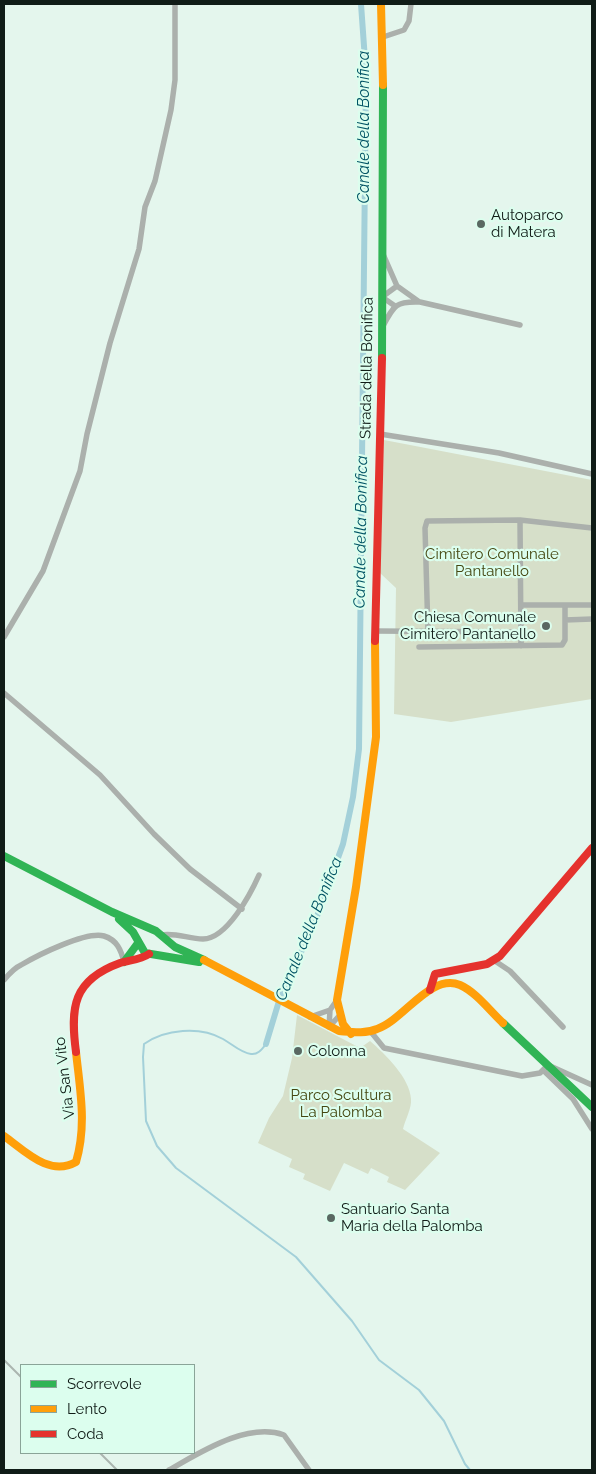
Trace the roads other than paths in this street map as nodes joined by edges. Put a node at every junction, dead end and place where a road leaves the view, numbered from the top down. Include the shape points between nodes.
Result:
1 (175, 4) edge
2 (381, 4) edge
3 (411, 4) edge
4 (383, 37) junction
5 (382, 252) junction
6 (397, 286) junction
7 (382, 297) junction
8 (420, 302) junction
9 (395, 306) junction
10 (520, 325) dead end
11 (382, 328) junction
12 (380, 434) junction
13 (592, 474) edge
14 (520, 520) junction
15 (592, 528) edge
16 (565, 605) junction
17 (592, 605) edge
18 (522, 606) junction
19 (565, 620) junction
20 (592, 620) edge
21 (376, 632) junction
22 (521, 632) junction
23 (428, 633) junction
24 (4, 637) edge
25 (521, 646) junction
26 (419, 647) dead end
27 (4, 693) edge
28 (592, 848) edge
29 (4, 856) edge
30 (259, 874) dead end
31 (242, 909) junction
32 (112, 912) junction
33 (149, 930) junction
34 (161, 936) junction
35 (138, 942) junction
36 (152, 954) junction
37 (494, 961) junction
38 (124, 962) junction
39 (209, 963) junction
40 (4, 980) edge
41 (430, 990) junction
42 (337, 1000) junction
43 (330, 1010) junction
44 (339, 1016) junction
45 (310, 1017) junction
46 (329, 1027) junction
47 (563, 1027) dead end
48 (371, 1032) junction
49 (351, 1034) junction
50 (546, 1068) junction
51 (592, 1086) edge
52 (592, 1107) edge
53 (592, 1129) edge
54 (4, 1136) edge
55 (170, 1470) edge
56 (309, 1470) edge

1 - 24 street via 172,110 146,207 139,249 110,343 80,471 43,571
2 - 4 street, Strada della Bonifica
3 - 4 street via 404,30
4 - 5 street, Strada della Bonifica
5 - 6 street
5 - 7 street, Strada della Bonifica
6 - 7 street
6 - 8 street
7 - 9 street
7 - 11 street, Strada della Bonifica
8 - 9 street via 404,302
8 - 10 street
9 - 11 street
11 - 12 street, Strada della Bonifica
12 - 13 street via 500,453
12 - 21 street, Strada della Bonifica
14 - 15 street
14 - 18 street
14 - 23 street via 427,521
16 - 17 street
16 - 18 street
16 - 19 street
18 - 22 street
19 - 20 street
19 - 25 street via 562,645
21 - 23 street
21 - 42 street, Strada della Bonifica via 376,737
22 - 23 street
22 - 25 street
25 - 26 street
27 - 31 street via 100,775 190,869
28 - 37 street
29 - 32 street
30 - 31 street
31 - 34 street via 205,939
32 - 33 street
32 - 35 street via 124,922
33 - 34 street
33 - 35 street via 141,934
34 - 36 street via 162,947
34 - 39 street via 175,947
35 - 36 street via 140,949
35 - 38 street, Via San Vito
36 - 38 street, Via San Vito
36 - 39 street
37 - 41 street via 436,974
37 - 47 street via 510,971
38 - 40 street via 116,943 94,935 20,965
38 - 54 street, Via San Vito via 86,982 78,992 72,1038 81,1081 84,1118 83,1141 76,1162 64,1169 47,1166
39 - 45 street
41 - 48 street via 392,1022
41 - 50 street via 449,982 466,989
42 - 43 street
42 - 44 street, Strada della Bonifica
43 - 45 street
43 - 46 street
44 - 46 street
44 - 49 street
45 - 46 street
46 - 49 street
48 - 49 street
48 - 50 street via 384,1048 522,1076
50 - 51 street
50 - 52 street
50 - 53 street via 573,1099
55 - 56 street via 230,1438 264,1432 284,1435

